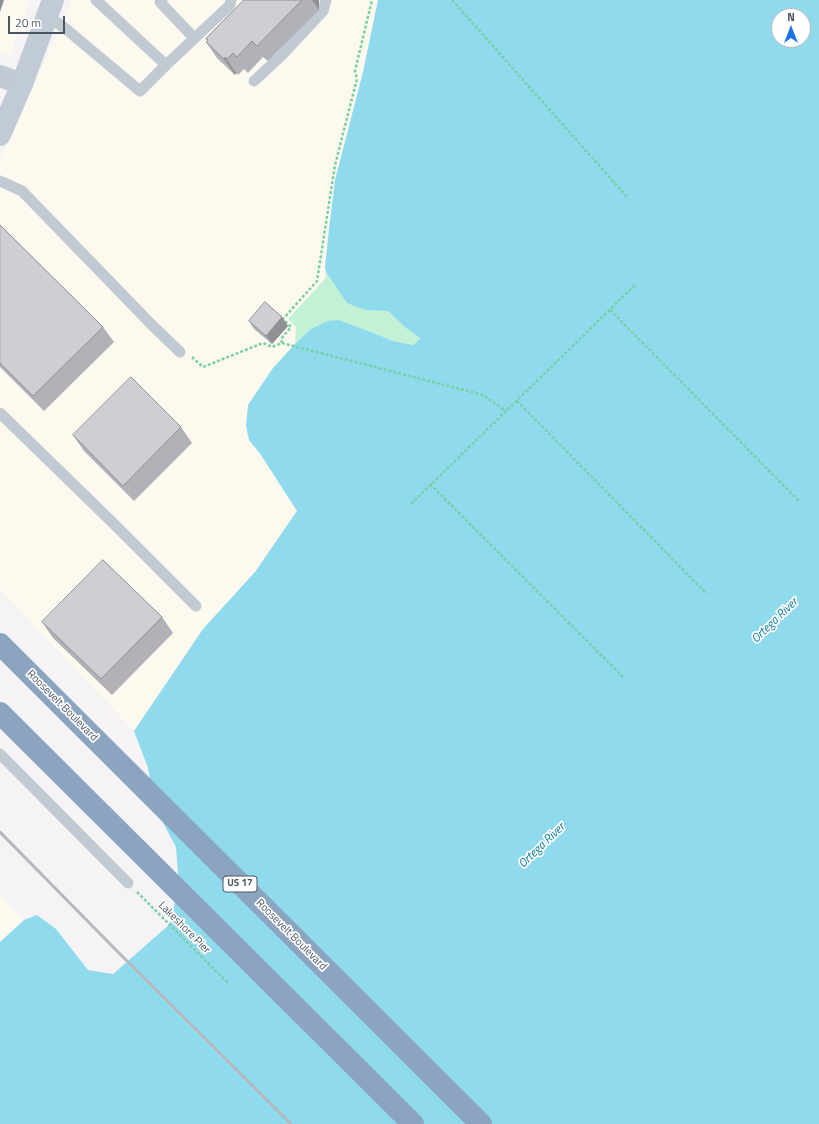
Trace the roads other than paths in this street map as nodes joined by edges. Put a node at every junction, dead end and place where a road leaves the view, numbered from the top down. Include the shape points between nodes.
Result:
1 (96, 0) edge
2 (162, 0) edge
3 (231, 0) edge
4 (326, 0) edge
5 (50, 8) edge
6 (194, 38) junction
7 (166, 65) junction
8 (0, 76) edge
9 (254, 81) dead end
10 (22, 84) junction
11 (0, 136) edge
12 (0, 181) edge
13 (180, 352) dead end
14 (0, 412) edge
15 (196, 606) dead end
16 (0, 644) edge
17 (0, 713) edge
18 (0, 754) edge
19 (128, 883) road end
20 (413, 1124) edge
21 (481, 1124) edge

1 - 7 lane
2 - 6 lane via 160,2
3 - 6 lane via 230,5
4 - 9 lane via 323,11
5 - 7 lane via 66,29 140,91
5 - 10 street
6 - 7 lane
8 - 10 street
10 - 11 street
12 - 13 lane via 22,191
14 - 15 lane
16 - 21 highway, Roosevelt Boulevard / US 17
17 - 20 highway
18 - 19 lane

